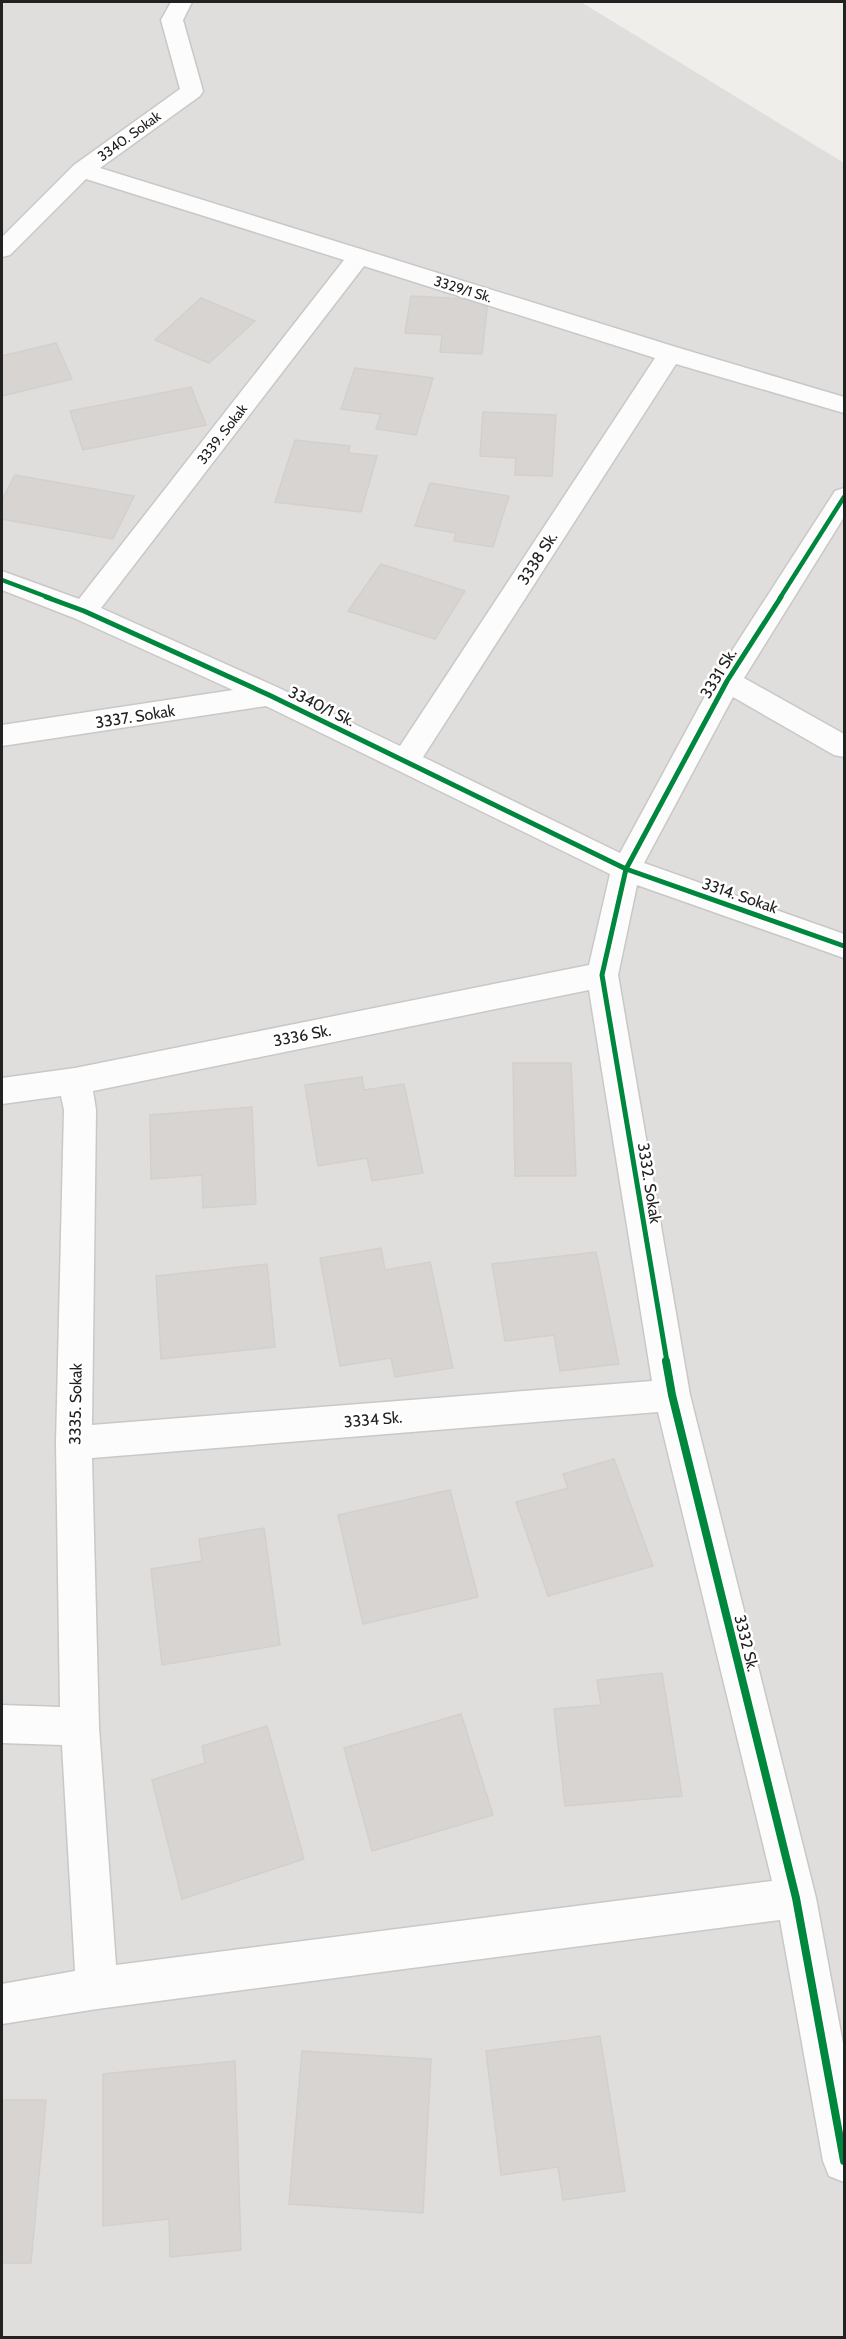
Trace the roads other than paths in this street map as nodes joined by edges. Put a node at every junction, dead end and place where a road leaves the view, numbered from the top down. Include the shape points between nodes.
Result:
1 (181, 2) edge
2 (82, 170) junction
3 (2, 250) edge
4 (359, 256) junction
5 (670, 354) junction
6 (844, 405) edge
7 (844, 497) edge
8 (2, 580) edge
9 (84, 611) junction
10 (727, 681) junction
11 (269, 695) junction
12 (2, 736) edge
13 (844, 747) edge
14 (405, 762) junction
15 (626, 869) junction
16 (844, 946) edge
17 (602, 975) junction
18 (75, 1081) junction
19 (2, 1091) edge
20 (672, 1395) junction
21 (74, 1443) junction
22 (2, 1724) edge
23 (80, 1727) junction
24 (796, 1898) junction
25 (97, 1988) junction
26 (2, 2004) edge
27 (844, 2161) edge

1 - 2 street, 3340. Sokak via 172,20 192,91
2 - 3 street, 3340. Sokak
2 - 4 street, 3329/1 Sk.
4 - 5 street, 3329/1 Sk.
4 - 9 street, 3339. Sokak
5 - 6 street, 3329/1 Sk.
5 - 14 street, 3338 Sk.
7 - 10 street, 3331 Sk.
8 - 9 street, 3340/1 Sk.
9 - 11 street, 3340/1 Sk.
10 - 13 street
10 - 15 street, 3331 Sk.
11 - 12 street, 3337. Sokak
11 - 14 street, 3340/1 Sk.
14 - 15 street, 3340/1 Sk.
15 - 16 street, 3314. Sokak
15 - 17 street, 3331 Sk.
17 - 18 street, 3336 Sk.
17 - 20 street, 3332. Sokak
18 - 19 street, 3336 Sk.
18 - 21 street, 3335. Sokak via 80,1110
20 - 21 street, 3334 Sk.
20 - 24 street, 3332 Sk.
21 - 23 street, 3335. Sokak
22 - 23 street
23 - 25 street, 3335. Sokak
24 - 25 street
24 - 27 street
25 - 26 street

